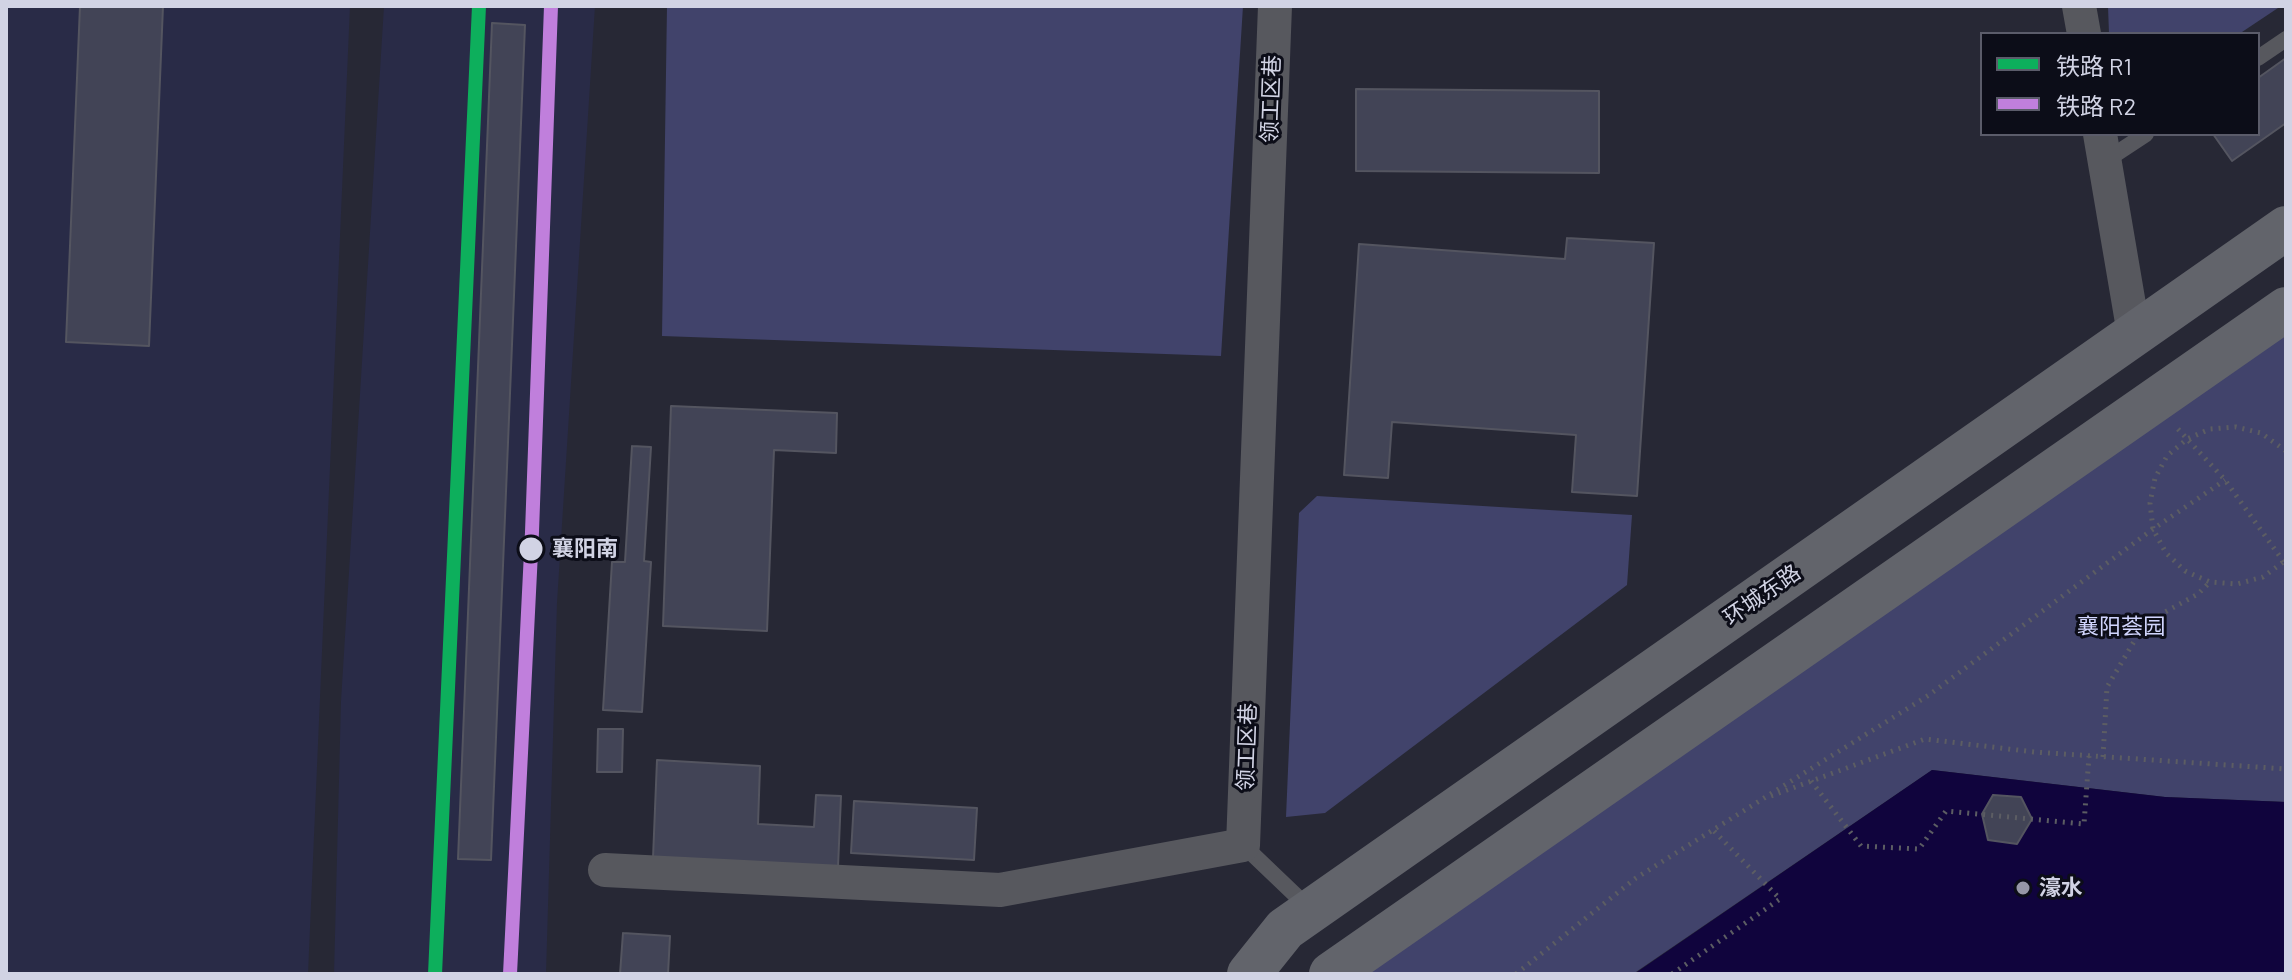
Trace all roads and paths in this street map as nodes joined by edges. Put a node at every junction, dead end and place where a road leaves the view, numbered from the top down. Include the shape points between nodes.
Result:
1 (1275, 6) edge
2 (2079, 6) edge
3 (2084, 32) edge
4 (2286, 39) edge
5 (2260, 57) edge
6 (2140, 136) edge
7 (2103, 148) edge
8 (2286, 228) edge
9 (2286, 309) edge
10 (2134, 334) junction
11 (2153, 401) junction
12 (2187, 439) junction
13 (2286, 451) edge
14 (2225, 480) junction
15 (2153, 529) junction
16 (2285, 562) edge
17 (2210, 582) junction
18 (2089, 756) junction
19 (2103, 757) junction
20 (2286, 769) edge
21 (1811, 781) junction
22 (1759, 801) junction
23 (1713, 830) junction
24 (1243, 845) junction
25 (605, 870) dead end
26 (1311, 910) junction
27 (1249, 974) edge
28 (1331, 974) edge
29 (1516, 974) edge
30 (1672, 974) edge

1 - 24 street, 领工区巷
2 - 3 street
4 - 5 lane
6 - 7 lane
7 - 10 street
8 - 10 main road, 环城东路
9 - 11 main road
10 - 26 main road, 环城东路
11 - 12 path
11 - 28 main road
12 - 13 path via 2210,429 2236,427 2261,433
12 - 14 path
12 - 15 path via 2167,456 2155,478 2150,503
14 - 15 path
14 - 16 path
15 - 17 path via 2166,553 2185,571
15 - 22 path via 1929,695
16 - 17 path via 2263,577 2237,584
17 - 19 path via 2145,623 2107,687
18 - 19 path
18 - 21 path via 1925,739
18 - 21 path via 2084,824 1946,811 1919,849 1861,846
19 - 20 path
21 - 22 path
22 - 23 path
23 - 29 path via 1636,878
23 - 30 path via 1780,899
24 - 25 street via 1000,890
24 - 26 lane
26 - 27 main road, 环城东路 via 1285,929

